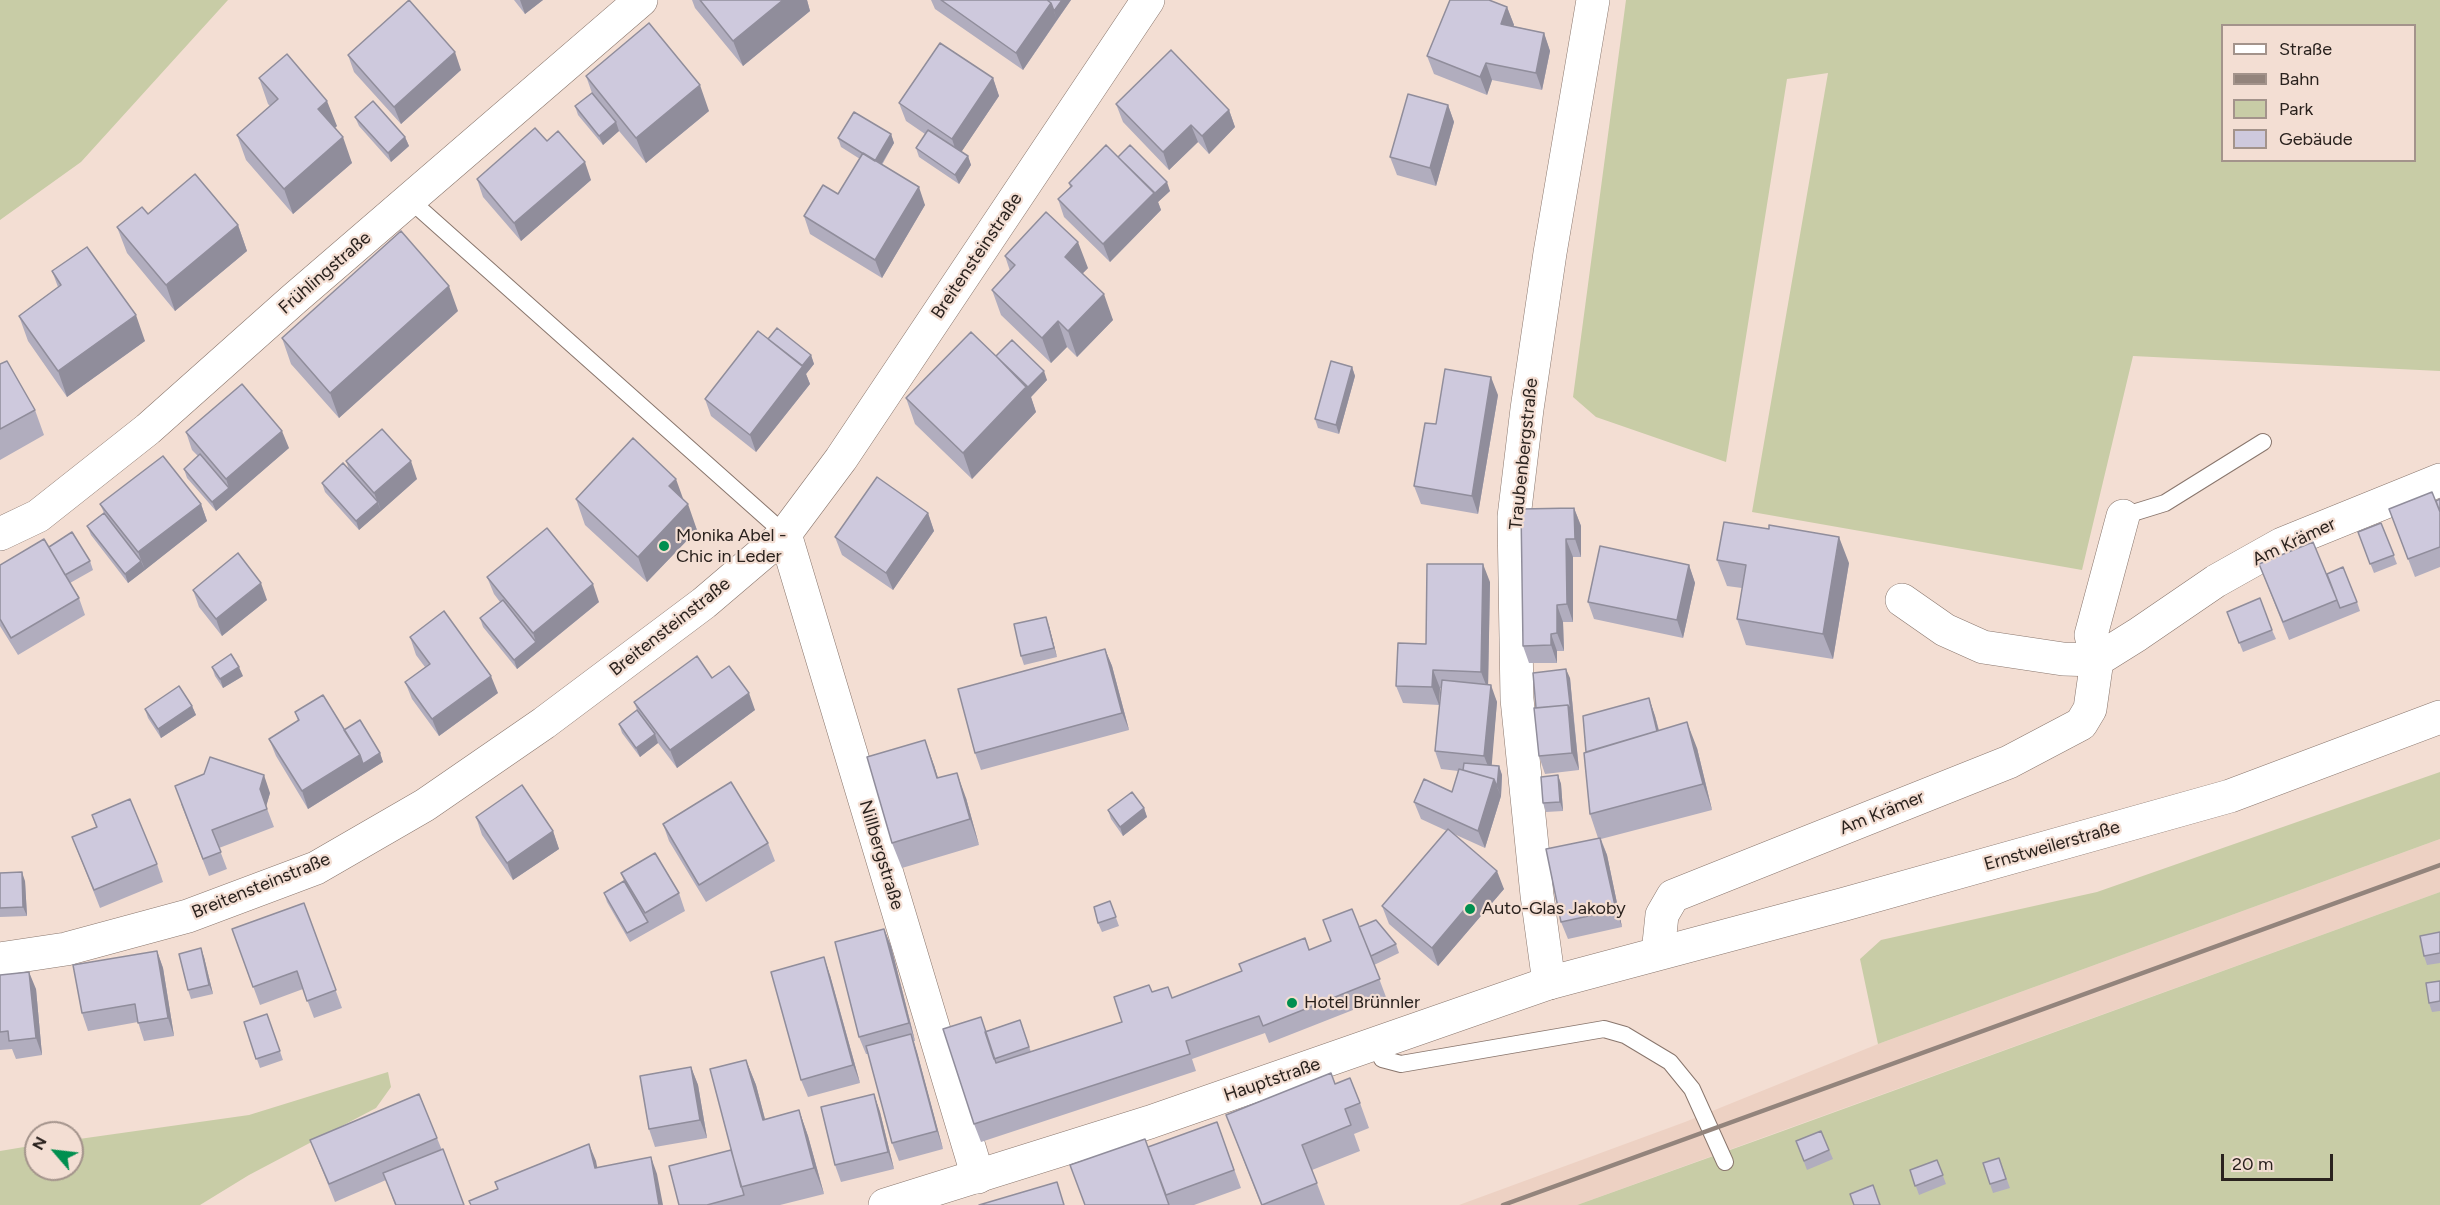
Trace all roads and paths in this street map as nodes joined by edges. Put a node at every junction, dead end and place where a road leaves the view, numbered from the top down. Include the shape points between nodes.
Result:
1 (641, 0) edge
2 (1148, 0) edge
3 (1593, 0) edge
4 (410, 200) junction
5 (2263, 442) dead end
6 (2440, 480) edge
7 (2123, 516) joint
8 (0, 534) edge
9 (784, 534) junction
10 (1902, 600) dead end
11 (2097, 660) junction
12 (2440, 717) edge
13 (1658, 953) junction
14 (0, 959) edge
15 (1549, 983) junction
16 (1375, 1043) junction
17 (1725, 1162) dead end
18 (978, 1177) junction
19 (885, 1205) edge

1 - 4 street, Frühlingstraße
2 - 9 street, Breitensteinstraße via 841,459
3 - 15 street, Traubenbergstraße via 1550,253 1514,517 1517,699
4 - 8 street, Frühlingstraße via 148,429 38,516
4 - 9 lane
5 - 7 lane via 2165,503
6 - 11 street, Am Krämer via 2282,544 2216,581
7 - 11 street, Am Krämer via 2091,635
9 - 14 street, Breitensteinstraße via 704,603 544,723 425,805 316,868 188,916 66,949
9 - 18 street, Nillbergstraße
10 - 11 street via 1945,630 1983,647
11 - 13 street, Am Krämer via 2090,709 2081,724 2009,762 1673,896 1662,915
12 - 13 street, Ernstweilerstraße via 2230,796
13 - 15 street, Hauptstraße
15 - 16 street, Hauptstraße
16 - 17 lane via 1382,1059 1401,1064 1604,1029 1625,1035 1670,1062 1692,1089
16 - 18 street, Hauptstraße
18 - 19 street, Hauptstraße

